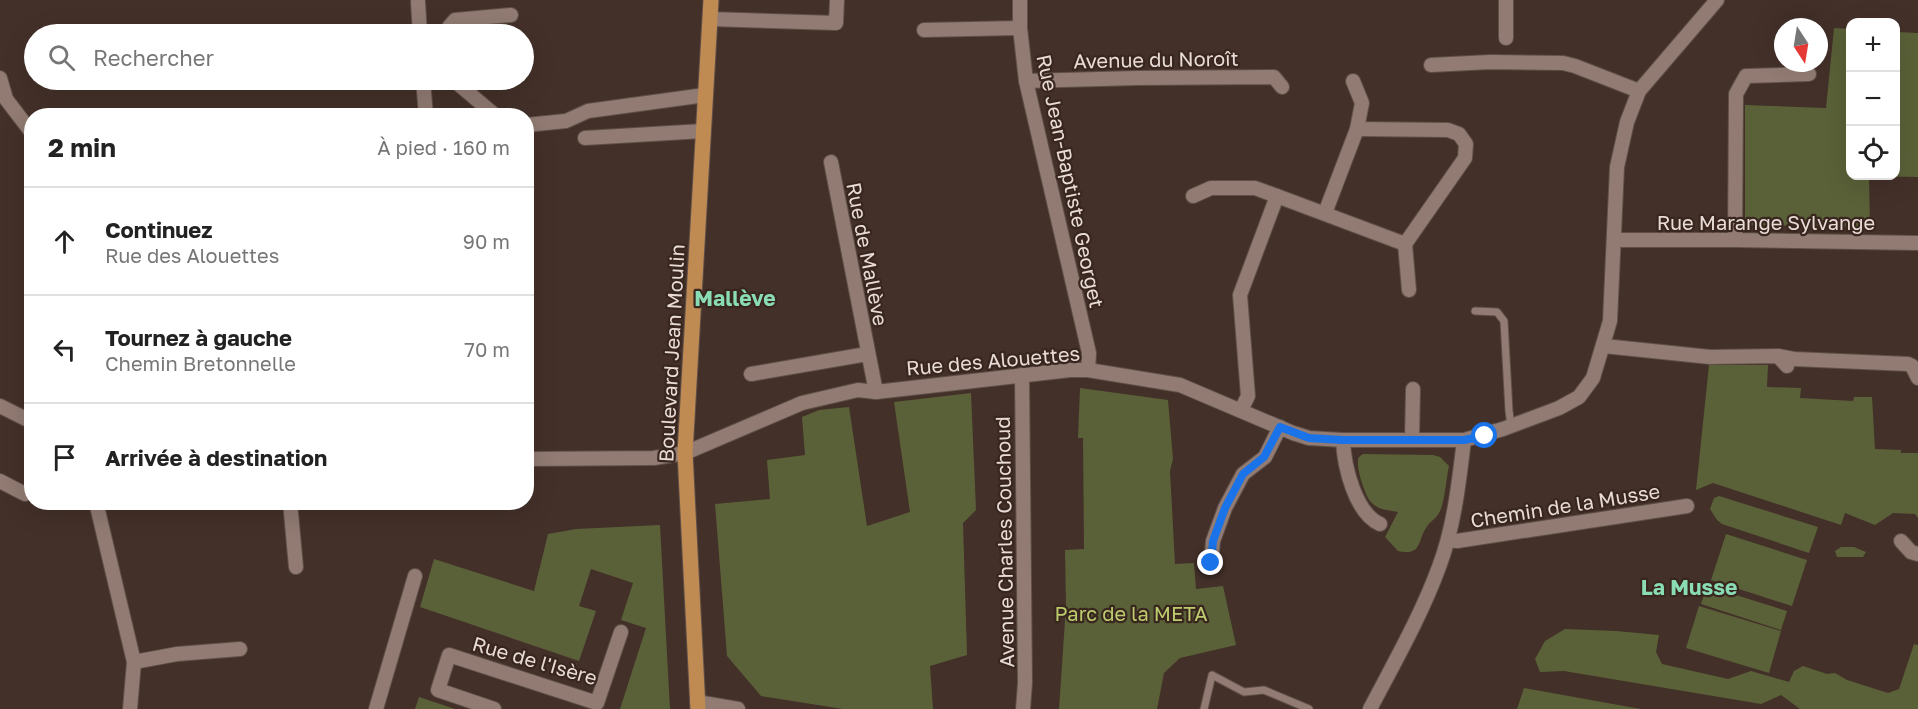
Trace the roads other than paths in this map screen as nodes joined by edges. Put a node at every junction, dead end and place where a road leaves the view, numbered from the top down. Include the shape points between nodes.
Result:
1 (711, 0) edge
2 (837, 0) edge
3 (1020, 0) edge
4 (1506, 0) edge
5 (1717, 0) edge
6 (418, 2) dead end
7 (511, 15) dead end
8 (710, 20) junction
9 (419, 24) edge
10 (452, 24) edge
11 (1020, 28) junction
12 (924, 30) dead end
13 (1506, 38) dead end
14 (1431, 65) dead end
15 (1809, 74) dead end
16 (0, 78) edge
17 (1026, 81) junction
18 (1353, 81) dead end
19 (1282, 87) dead end
20 (424, 90) edge
21 (465, 90) edge
22 (1639, 92) junction
23 (705, 95) junction
24 (425, 108) edge
25 (487, 108) edge
26 (24, 123) edge
27 (534, 124) edge
28 (1357, 129) junction
29 (704, 131) junction
30 (585, 138) dead end
31 (831, 162) dead end
32 (1193, 196) dead end
33 (1277, 196) junction
34 (1325, 213) junction
35 (1614, 240) junction
36 (1735, 240) junction
37 (1918, 243) edge
38 (1405, 244) junction
39 (1409, 290) dead end
40 (1475, 311) dead end
41 (1604, 346) junction
42 (867, 354) junction
43 (1088, 370) junction
44 (751, 374) dead end
45 (1022, 375) junction
46 (1918, 378) edge
47 (1413, 389) dead end
48 (876, 392) junction
49 (0, 406) edge
50 (1241, 410) junction
51 (24, 418) edge
52 (1511, 426) junction
53 (1280, 427) junction
54 (1342, 440) junction
55 (1412, 440) junction
56 (1464, 440) junction
57 (685, 453) junction
58 (534, 459) edge
59 (0, 481) edge
60 (24, 493) edge
61 (1687, 506) dead end
62 (98, 510) edge
63 (291, 510) edge
64 (1380, 524) dead end
65 (1448, 540) junction
66 (1901, 541) dead end
67 (1918, 554) edge
68 (1211, 563) dead end
69 (296, 567) dead end
70 (415, 576) dead end
71 (621, 632) dead end
72 (240, 649) dead end
73 (134, 662) junction
74 (596, 706) edge
75 (698, 706) edge
76 (130, 709) edge
77 (376, 709) edge
78 (494, 709) edge
79 (738, 709) edge
80 (1023, 709) edge
81 (1204, 709) edge
82 (1309, 709) edge
83 (1370, 709) edge

1 - 8 main road, Boulevard Jean Moulin
2 - 8 street via 836,23
3 - 11 street, Rue Jean-Baptiste Georget
4 - 13 street
5 - 22 street, Rue des Alouettes
6 - 9 street
7 - 10 street via 455,20
8 - 23 main road, Boulevard Jean Moulin
11 - 12 street
11 - 17 street, Rue Jean-Baptiste Georget
14 - 22 street via 1563,63
15 - 36 street via 1746,76 1736,94
16 - 26 street via 6,99
17 - 19 street, Avenue du Noroît via 1274,77
17 - 43 street, Rue Jean-Baptiste Georget via 1089,353
18 - 28 street via 1362,103
20 - 24 street
21 - 25 street
22 - 35 street, Rue des Alouettes via 1627,122 1617,167
23 - 27 street via 588,111 566,121
23 - 29 main road, Boulevard Jean Moulin
28 - 34 street
28 - 38 street via 1448,130 1459,134 1466,144 1465,158
29 - 30 street
29 - 57 main road, Boulevard Jean Moulin
31 - 42 street, Rue de Mallève
32 - 33 street via 1211,189 1255,188
33 - 34 street
33 - 50 street via 1240,295 1248,396
34 - 38 street
35 - 36 street, Rue Marange Sylvange
35 - 41 street, Rue des Alouettes via 1610,321
36 - 37 street, Rue Marange Sylvange
38 - 39 street
40 - 52 lane via 1497,312 1504,321
41 - 46 street via 1710,357 1908,364
41 - 52 street, Rue des Alouettes via 1593,378 1580,397
42 - 44 street, Rue de Mallève
42 - 48 street, Rue de Mallève
43 - 45 street, Rue des Alouettes
43 - 50 street, Rue des Alouettes via 1179,385
45 - 48 street, Rue des Alouettes
45 - 80 street, Avenue Charles Couchoud
47 - 55 street
48 - 57 street, Rue des Alouettes via 858,390 802,403
49 - 51 street
50 - 53 street, Rue des Alouettes
52 - 56 street, Rue des Alouettes
53 - 54 street, Rue des Alouettes via 1309,438
53 - 68 street via 1264,457 1243,474 1225,508 1213,541
54 - 55 street, Rue des Alouettes
54 - 64 street via 1358,499 1365,513
55 - 56 street, Rue des Alouettes
56 - 65 street
57 - 58 street, Rue des Alouettes via 654,458
57 - 75 main road, Boulevard Jean Moulin
59 - 60 street
61 - 65 street, Chemin de la Musse
62 - 73 street
63 - 69 street
65 - 83 street via 1412,627
66 - 67 street
70 - 77 street
71 - 74 street, Rue de l'Isère
72 - 73 street
73 - 76 street
74 - 78 street, Rue de l'Isère via 449,655 438,690
75 - 79 street
81 - 82 lane via 1212,675 1244,692 1264,690

